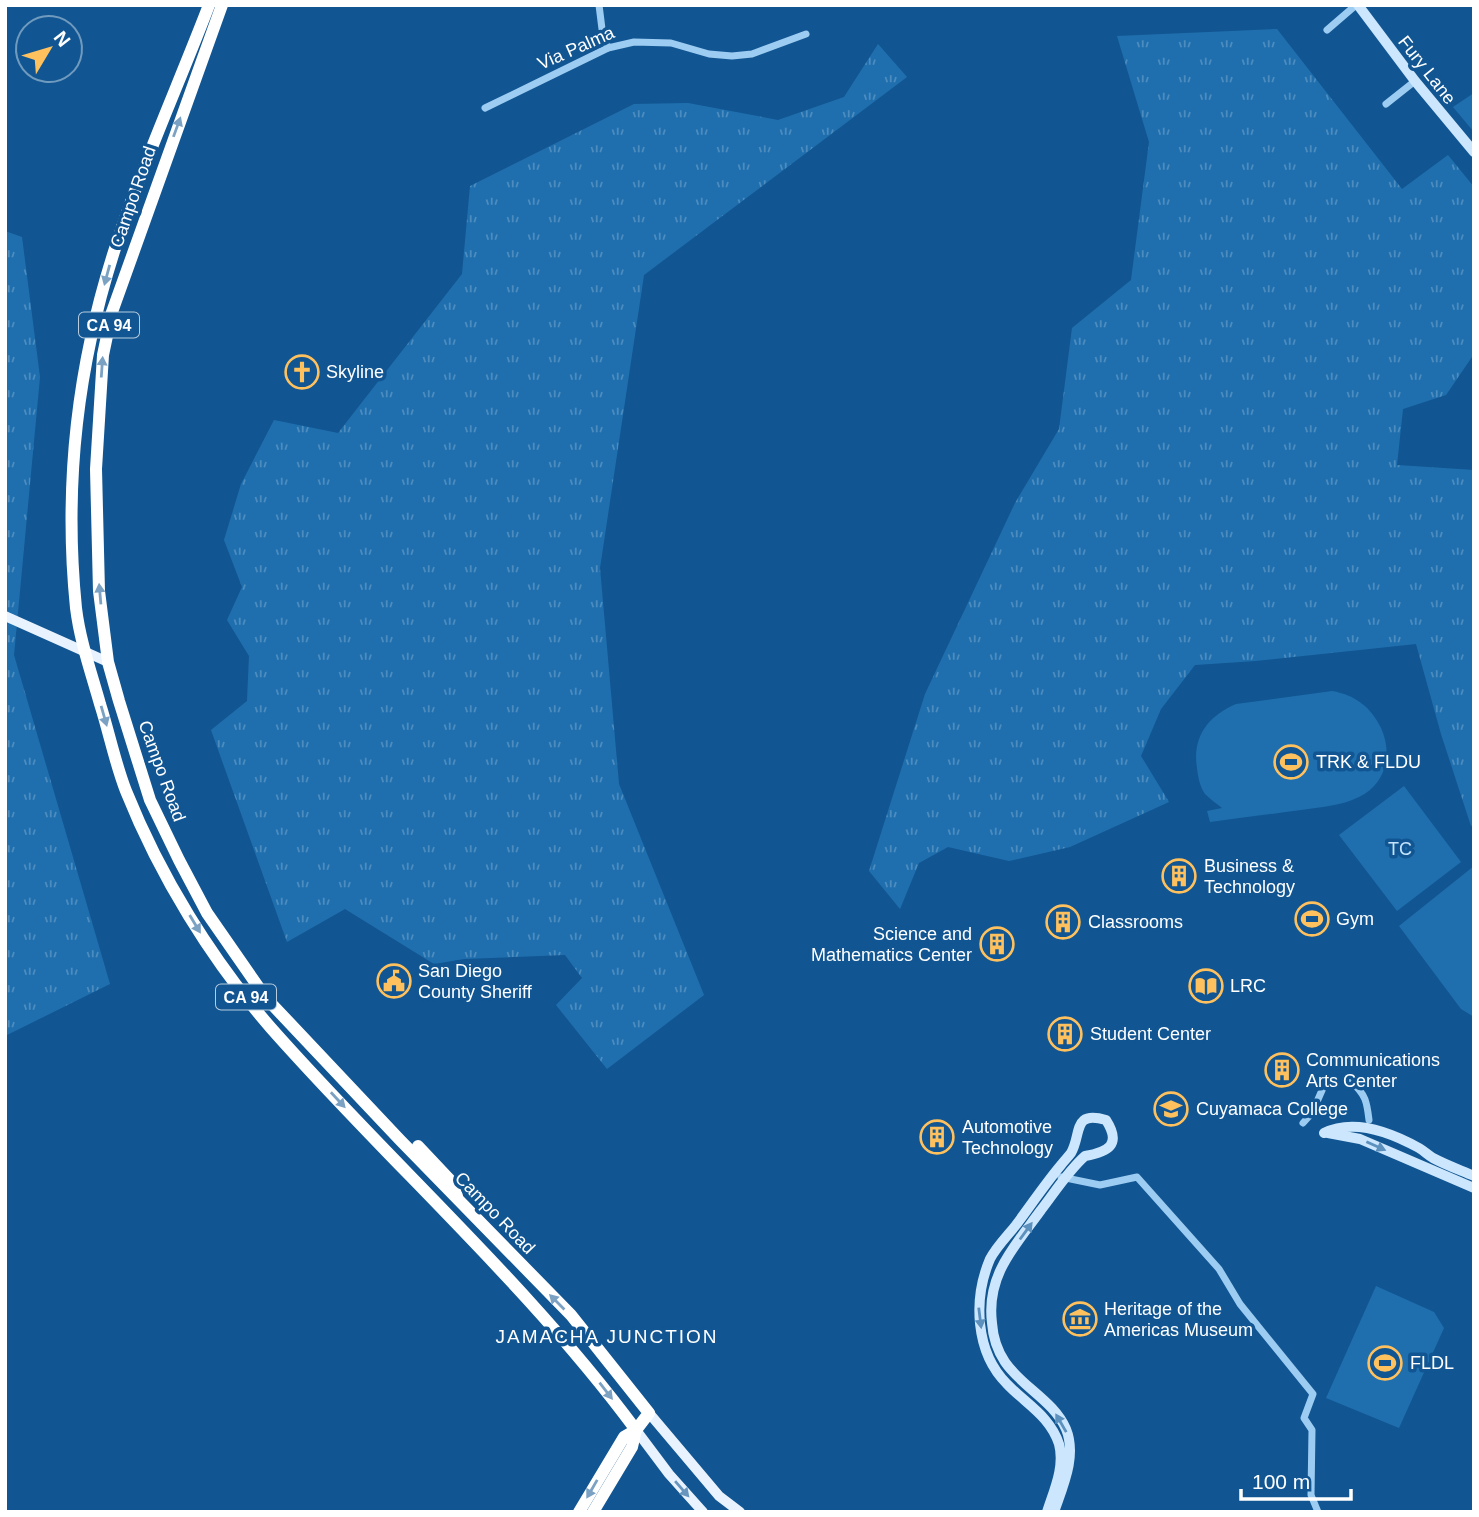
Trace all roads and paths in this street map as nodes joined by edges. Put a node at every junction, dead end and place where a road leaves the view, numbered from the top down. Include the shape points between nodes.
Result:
1 (209, 5) edge
2 (222, 5) edge
3 (599, 5) edge
4 (1357, 5) edge
5 (1327, 30) dead end
6 (806, 34) dead end
7 (608, 48) junction
8 (1415, 81) junction
9 (1386, 104) dead end
10 (485, 108) dead end
11 (1474, 152) edge
12 (5, 615) edge
13 (84, 651) junction
14 (108, 662) junction
15 (1351, 1082) dead end
16 (1323, 1088) dead end
17 (1369, 1120) dead end
18 (1303, 1123) dead end
19 (418, 1146) dead end
20 (1425, 1168) junction
21 (1454, 1168) junction
22 (1054, 1175) junction
23 (1474, 1176) edge
24 (1065, 1178) junction
25 (1474, 1188) edge
26 (460, 1203) junction
27 (649, 1413) junction
28 (636, 1430) junction
29 (579, 1512) edge
30 (593, 1512) edge
31 (703, 1512) edge
32 (740, 1512) edge
33 (1047, 1512) edge
34 (1054, 1512) edge
35 (1318, 1512) edge

1 -> 13 highway, Campo Road / CA 94 via 125,215 91,335 74,463 76,607
14 -> 2 highway, Campo Road / CA 94 via 96,521 103,355 116,299
3 - 7 street
4 - 5 street
4 - 8 street, Fury Lane
6 - 7 street, Via Palma via 732,57 655,42
7 - 10 street, Via Palma
8 - 9 street
8 - 11 street, Fury Lane
12 - 13 main road
13 - 14 main road
13 -> 28 highway, Campo Road / CA 94 via 125,789 163,869 218,961 270,1027 570,1345
14 - 26 highway, Campo Road / CA 94 via 150,800 207,913 266,998
15 - 17 street via 1367,1099
16 - 18 street
19 - 26 highway via 451,1181
20 - 21 street via 1433,1164
21 -> 20 street via 1421,1149 1362,1126 1324,1133 1360,1139
20 - 25 street
21 - 23 street
22 - 24 street
22 - 24 street via 1072,1152 1078,1125 1096,1117 1106,1120 1112,1130 1109,1149 1085,1156
22 -> 33 street via 991,1256 978,1304 987,1352 996,1371 1038,1410 1059,1444 1060,1472
34 -> 24 street via 1067,1475 1070,1449 1066,1429 1052,1408 1015,1376 1004,1360 994,1341 990,1306 994,1280 1005,1259
24 - 35 street via 1100,1185 1137,1177 1219,1269 1313,1394 1304,1418 1312,1430 1311,1495
27 -> 26 highway, Campo Road / CA 94 via 571,1315
27 - 28 highway
27 - 32 main road via 712,1489
28 -> 29 highway via 624,1437
28 - 30 highway via 632,1447
28 -> 31 main road

